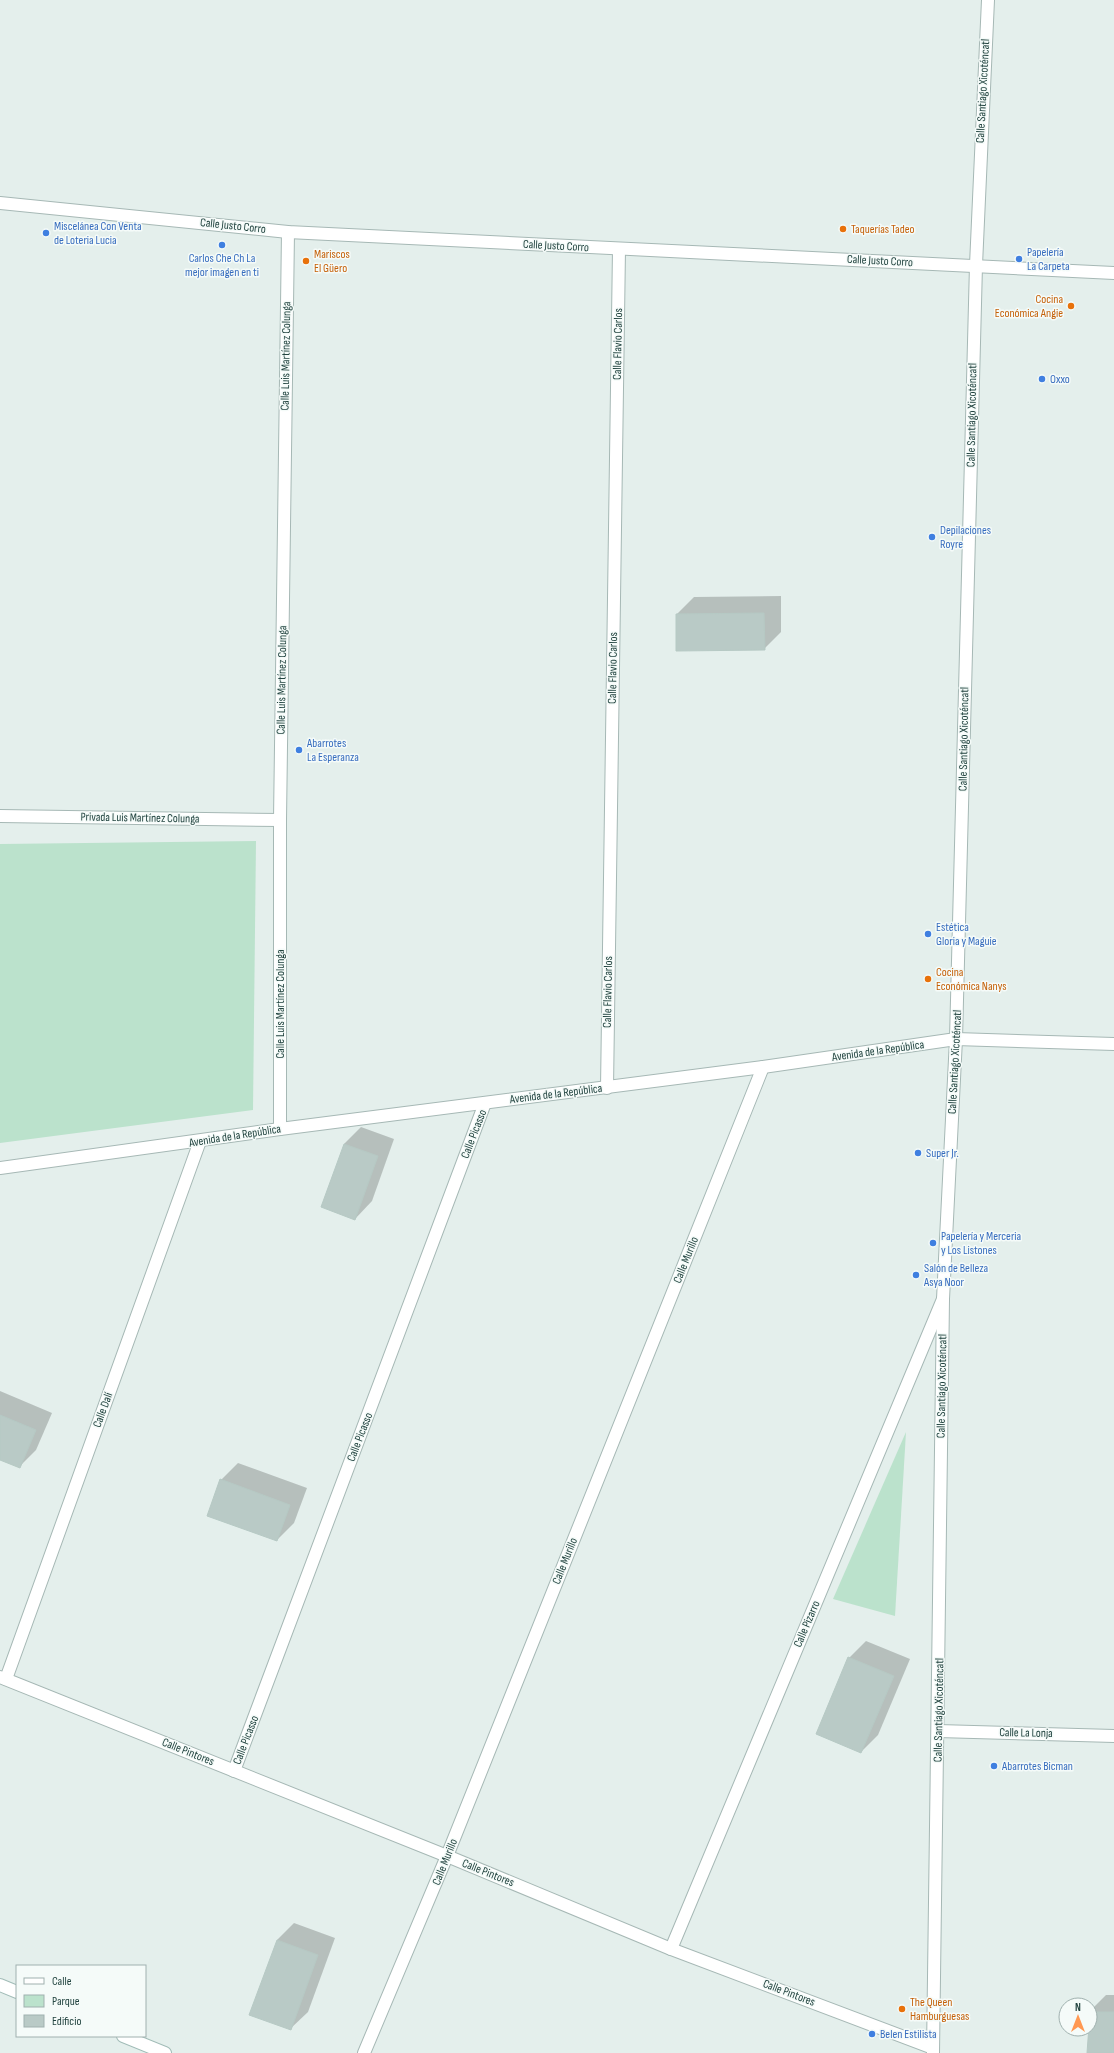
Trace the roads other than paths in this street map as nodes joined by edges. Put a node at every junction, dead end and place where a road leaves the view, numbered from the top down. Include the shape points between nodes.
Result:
1 (988, 0) edge
2 (0, 203) edge
3 (288, 232) junction
4 (619, 249) junction
5 (976, 265) junction
6 (1114, 273) edge
7 (0, 816) edge
8 (280, 820) junction
9 (956, 1039) junction
10 (1114, 1044) edge
11 (763, 1068) junction
12 (607, 1088) junction
13 (485, 1103) junction
14 (280, 1129) junction
15 (200, 1141) junction
16 (0, 1168) edge
17 (943, 1299) junction
18 (3, 1678) edge
19 (938, 1731) junction
20 (1114, 1736) edge
21 (234, 1771) junction
22 (447, 1856) junction
23 (671, 1949) junction
24 (0, 1985) edge
25 (16, 1992) edge
26 (125, 2037) edge
27 (933, 2051) edge
28 (165, 2053) edge
29 (364, 2053) edge

1 - 5 street, Calle Santiago Xicoténcatl
2 - 3 street, Calle Justo Corro
3 - 4 street, Calle Justo Corro
3 - 8 street, Calle Luis Martínez Colunga
4 - 5 street, Calle Justo Corro
4 - 12 street, Calle Flavio Carlos
5 - 6 street, Calle Justo Corro
5 - 9 street, Calle Santiago Xicoténcatl
7 - 8 street, Privada Luis Martínez Colunga
8 - 14 street, Calle Luis Martínez Colunga
9 - 10 street, Avenida de la República
9 - 11 street, Avenida de la República
9 - 17 street, Calle Santiago Xicoténcatl
11 - 12 street, Avenida de la República
11 - 22 street, Calle Murillo
12 - 13 street, Avenida de la República
13 - 14 street, Avenida de la República
13 - 21 street, Calle Picasso
14 - 15 street, Avenida de la República
15 - 16 street, Avenida de la República
15 - 18 street, Calle Dalí
17 - 19 street, Calle Santiago Xicoténcatl
17 - 23 street, Calle Pizarro
18 - 21 street, Calle Pintores
19 - 20 street, Calle La Lonja
19 - 27 street, Calle Santiago Xicoténcatl
21 - 22 street, Calle Pintores
22 - 23 street, Calle Pintores
22 - 29 street, Calle Murillo
23 - 27 street, Calle Pintores
24 - 25 street
26 - 28 street

